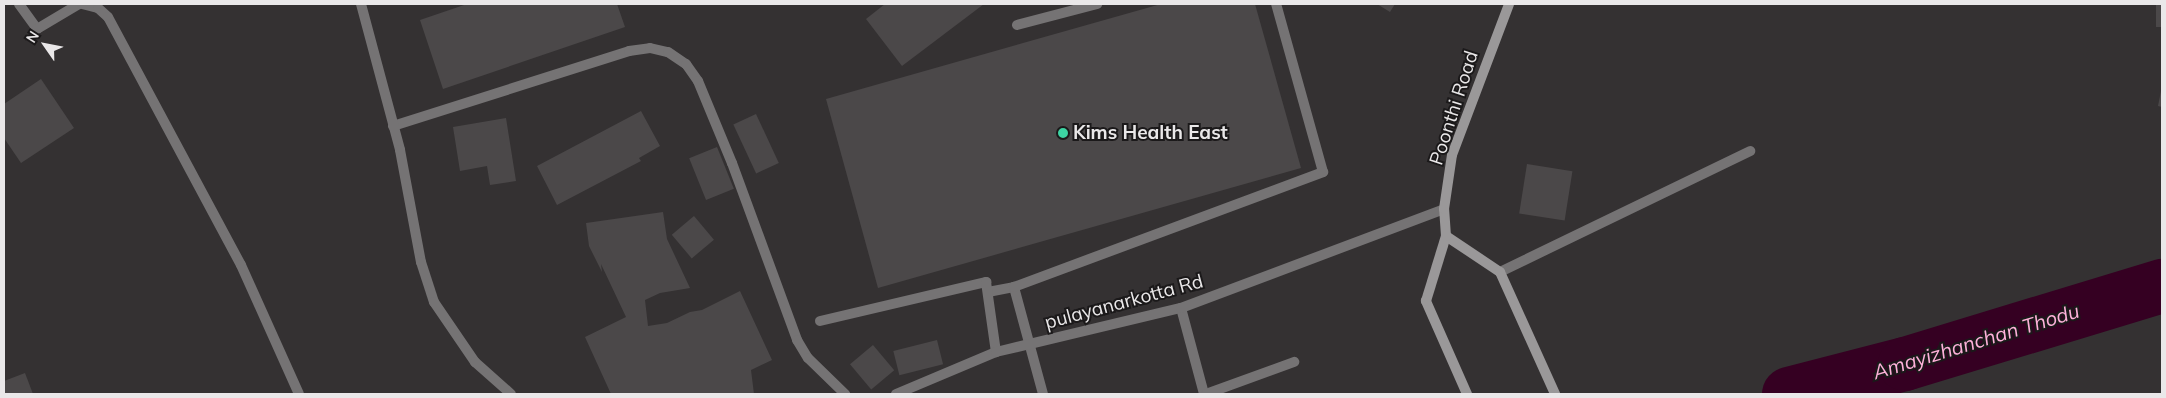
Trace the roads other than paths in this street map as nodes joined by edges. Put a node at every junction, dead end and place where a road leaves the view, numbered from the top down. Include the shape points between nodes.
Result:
1 (19, 4) edge
2 (81, 4) edge
3 (361, 4) edge
4 (1097, 4) edge
5 (1276, 4) edge
6 (1510, 4) edge
7 (1017, 26) dead end
8 (393, 126) junction
9 (1750, 151) dead end
10 (1444, 210) junction
11 (1446, 236) junction
12 (1500, 272) junction
13 (1014, 287) junction
14 (988, 292) junction
15 (1181, 308) junction
16 (820, 321) dead end
17 (1029, 344) junction
18 (996, 352) junction
19 (1294, 362) dead end
20 (300, 394) edge
21 (511, 394) edge
22 (845, 394) edge
23 (896, 394) edge
24 (1043, 394) edge
25 (1205, 394) edge
26 (1467, 394) edge
27 (1555, 394) edge

1 - 2 street via 37,29
2 - 20 street via 98,8 108,16 241,266
3 - 8 street
4 - 7 street
5 - 13 street via 1323,172
6 - 10 main road, Poonthi Road via 1452,155
8 - 21 street via 421,262 434,302 475,362
8 - 22 street via 629,52 650,48 668,52 686,64 698,81 797,340 808,358
9 - 12 street
10 - 11 main road, Poonthi Road
10 - 15 street, pulayanarkotta Rd
11 - 12 main road
11 - 26 main road, Poonthi Road via 1426,302
12 - 27 main road
13 - 14 street
13 - 17 street
14 - 16 street via 986,282
14 - 18 street
15 - 17 street, pulayanarkotta Rd
15 - 25 street
17 - 18 street, pulayanarkotta Rd
17 - 24 street
18 - 23 street, pulayanarkotta Rd
19 - 25 street

